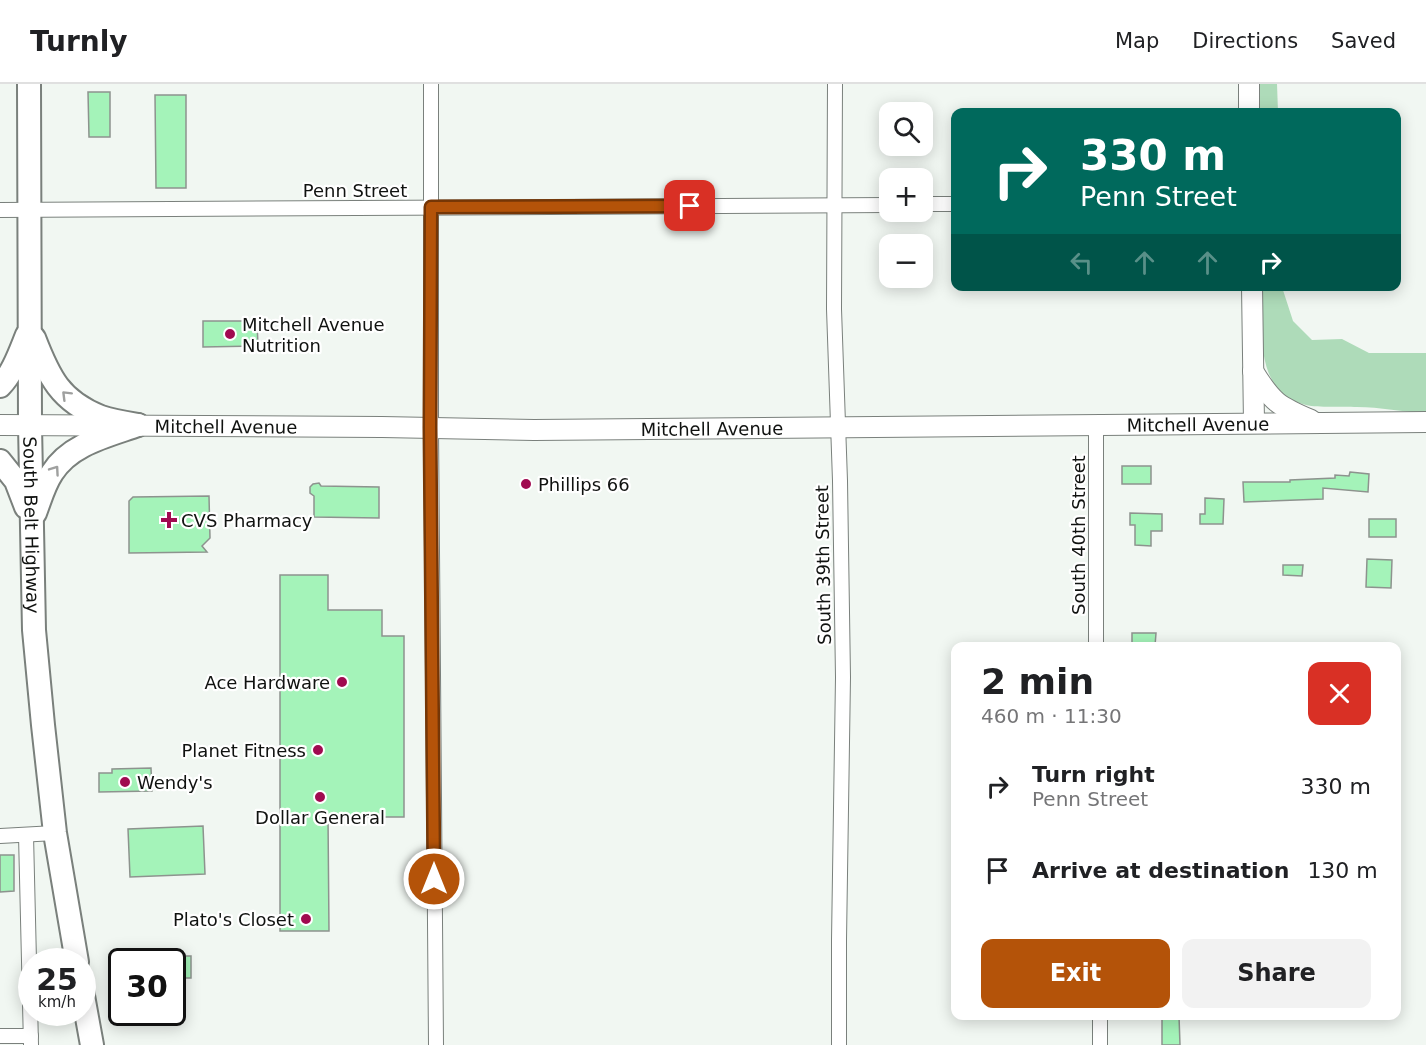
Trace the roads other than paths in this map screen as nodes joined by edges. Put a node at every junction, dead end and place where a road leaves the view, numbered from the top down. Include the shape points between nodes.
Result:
1 (29, 84) edge
2 (431, 84) edge
3 (835, 84) edge
4 (1249, 84) edge
5 (1249, 108) edge
6 (933, 204) edge
7 (951, 204) edge
8 (834, 205) junction
9 (879, 205) edge
10 (431, 207) junction
11 (0, 210) edge
12 (29, 210) junction
13 (1252, 291) edge
14 (30, 329) junction
15 (1253, 371) junction
16 (0, 386) edge
17 (1317, 422) junction
18 (1426, 422) edge
19 (1254, 423) junction
20 (1096, 424) junction
21 (0, 425) edge
22 (30, 425) junction
23 (138, 425) junction
24 (838, 426) junction
25 (430, 428) junction
26 (0, 461) edge
27 (31, 523) junction
28 (1096, 642) edge
29 (56, 833) junction
30 (26, 835) junction
31 (0, 836) edge
32 (75, 948) edge
33 (1100, 1020) edge
34 (89, 1026) edge
35 (0, 1036) edge
36 (31, 1041) edge
37 (92, 1045) edge
38 (436, 1045) edge
39 (839, 1045) edge
40 (1100, 1045) edge

1 - 12 main road, South Belt Highway
2 - 10 street
3 - 8 street, South 39th Street
4 - 5 street
6 - 7 street
8 - 9 street, Penn Street
8 - 10 street, Penn Street
8 - 24 street, South 39th Street
10 - 12 street, Penn Street
10 - 25 street
11 - 12 street, Penn Street
12 - 14 main road, South Belt Highway
13 - 15 street
14 - 16 main road
14 - 22 main road, South Belt Highway
23 -> 14 main road via 103,418 70,401 47,371
15 - 17 street via 1275,402
15 - 19 street
17 - 18 street, Mitchell Avenue
17 - 19 street, Mitchell Avenue
19 - 20 street, Mitchell Avenue
20 - 24 street, Mitchell Avenue
20 - 28 street, South 40th Street
21 - 22 street, Mitchell Avenue
22 - 23 street, Mitchell Avenue
22 - 27 main road, South Belt Highway
23 - 25 street, Mitchell Avenue
27 -> 23 main road via 51,473 65,457 86,443
24 - 25 street, Mitchell Avenue
24 - 39 street, South 39th Street via 843,677
25 - 38 street
26 - 27 main road via 16,481
27 - 29 main road, South Belt Highway via 34,630
29 - 30 street
29 - 32 main road, South Belt Highway
30 - 31 street
30 - 36 street
33 - 40 street
34 - 37 main road
35 - 36 street

